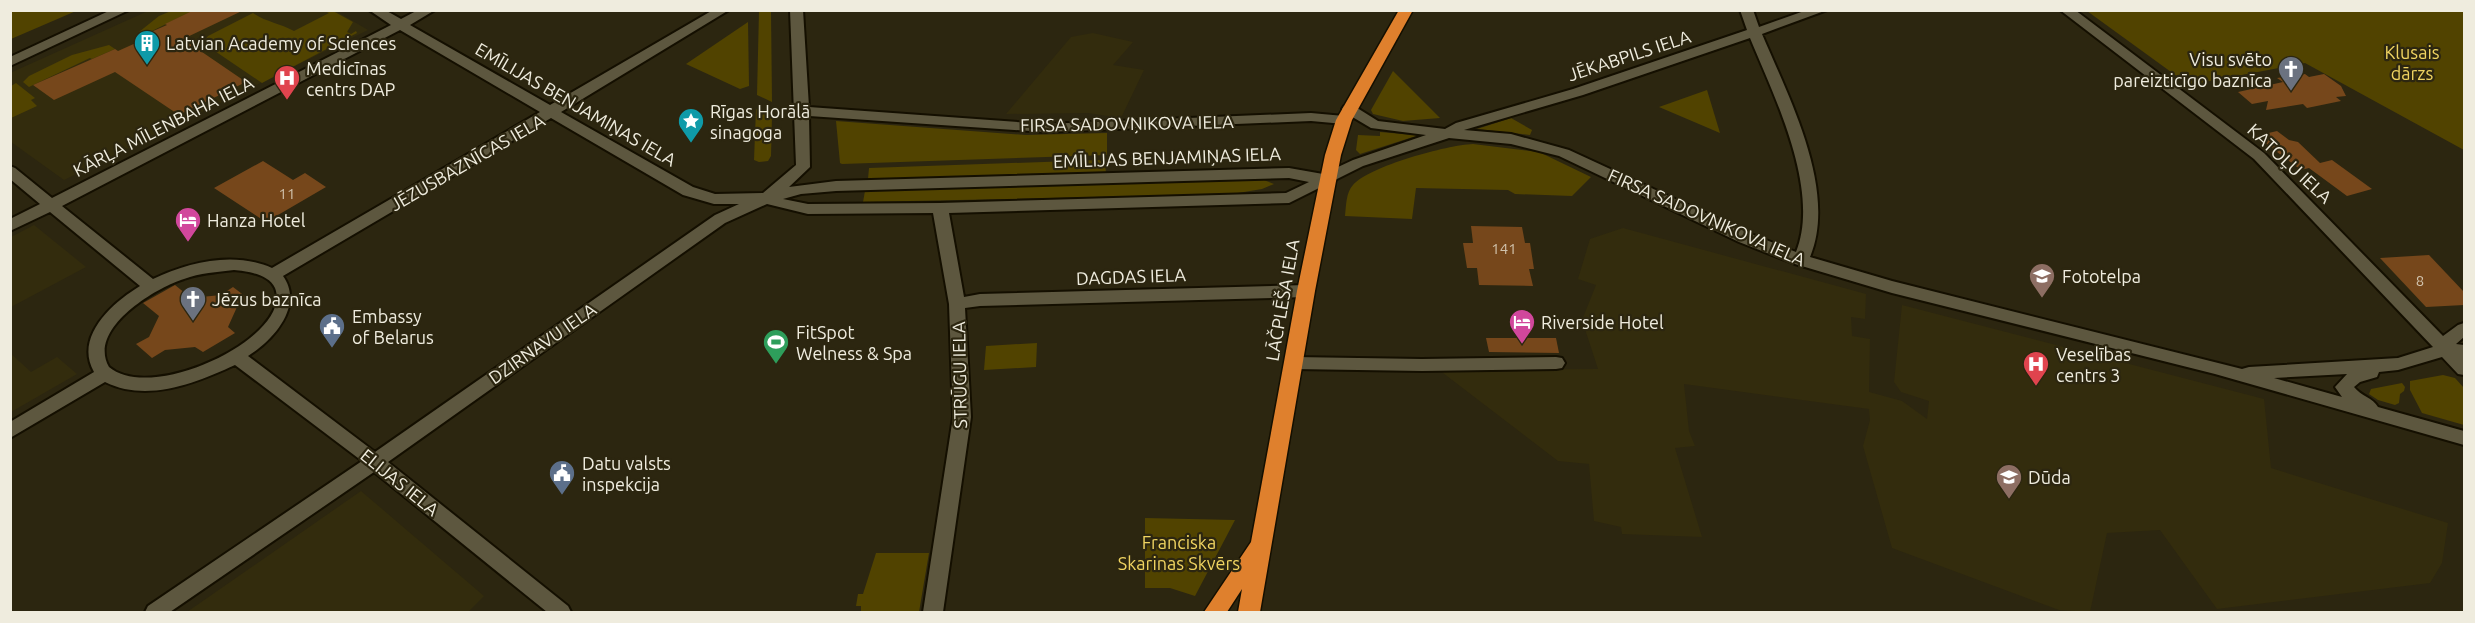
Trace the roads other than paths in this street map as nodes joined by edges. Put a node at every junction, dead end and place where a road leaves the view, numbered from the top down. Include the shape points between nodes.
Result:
1 (123, 10) edge
2 (375, 10) edge
3 (429, 10) edge
4 (723, 10) edge
5 (796, 10) edge
6 (1406, 10) edge
7 (1746, 10) edge
8 (1821, 10) edge
9 (2066, 10) edge
10 (400, 26) junction
11 (1754, 34) junction
12 (10, 62) edge
13 (802, 111) junction
14 (551, 113) junction
15 (1347, 114) junction
16 (1448, 133) junction
17 (10, 171) edge
18 (1327, 180) junction
19 (767, 198) junction
20 (51, 205) junction
21 (940, 208) junction
22 (10, 226) edge
23 (1801, 260) junction
24 (273, 275) junction
25 (152, 287) junction
26 (1306, 291) junction
27 (957, 304) junction
28 (2464, 329) edge
29 (2445, 350) junction
30 (2464, 351) edge
31 (236, 356) junction
32 (1294, 363) junction
33 (1556, 363) dead end
34 (2398, 364) junction
35 (2464, 369) edge
36 (2233, 373) junction
37 (105, 374) junction
38 (2377, 412) junction
39 (10, 431) edge
40 (2464, 438) edge
41 (374, 462) junction
42 (1262, 542) junction
43 (154, 612) edge
44 (561, 612) edge
45 (933, 612) edge
46 (1215, 612) edge
47 (1249, 612) edge

1 - 12 street
2 - 10 street, EMĪLIJAS BENJAMIŅAS IELA
3 - 10 street, KĀRĻA MĪLENBAHA IELA
4 - 14 street, JĒZUSBAZNĪCAS IELA
5 - 13 street, DZIRNAVU IELA
6 - 15 highway, LĀČPLĒŠA IELA
7 - 11 street
8 - 11 street, JĒKABPILS IELA
9 - 29 street, KATOĻU IELA via 2259,156
10 - 14 street, EMĪLIJAS BENJAMIŅAS IELA
10 - 20 street, KĀRĻA MĪLENBAHA IELA
11 - 16 street, JĒKABPILS IELA
11 - 23 street via 1769,65 1803,168 1810,218 1809,238
13 - 15 street, FIRSA SADOVŅIKOVA IELA via 1045,128
13 - 19 street, DZIRNAVU IELA via 803,167
14 - 19 street, EMĪLIJAS BENJAMIŅAS IELA via 695,195 727,200
14 - 24 street, JĒZUSBAZNĪCAS IELA
15 - 16 street via 1376,125
15 - 18 highway, LĀČPLĒŠA IELA
16 - 18 street, FIRSA SADOVŅIKOVA IELA via 1358,163
16 - 23 street, FIRSA SADOVŅIKOVA IELA via 1511,138 1564,153
17 - 20 street
18 - 19 street, EMĪLIJAS BENJAMIŅAS IELA via 1289,173 836,186 801,189
18 - 21 street, EMĪLIJAS BENJAMIŅAS IELA via 1289,198
18 - 26 highway, LĀČPLĒŠA IELA
19 - 21 street, EMĪLIJAS BENJAMIŅAS IELA via 808,209
19 - 41 street, DZIRNAVU IELA via 720,219
20 - 22 street, KĀRĻA MĪLENBAHA IELA
20 - 25 street
21 - 27 street, STRŪGU IELA
23 - 36 street, FIRSA SADOVŅIKOVA IELA via 1892,287
24 - 25 street via 256,267 207,267
24 - 31 street via 282,287 283,303 275,321 259,340
25 - 37 street via 126,304 97,342 96,360
26 - 27 street, DAGDAS IELA via 980,300
26 - 32 highway, LĀČPLĒŠA IELA
27 - 45 street, STRŪGU IELA via 962,417
28 - 29 street via 2450,338
29 - 30 street
29 - 34 street, FIRSA SADOVŅIKOVA IELA
29 - 35 street, KATOĻU IELA
31 - 37 street via 201,374 148,385 123,383
31 - 41 street, ELIJAS IELA
32 - 33 street
32 - 42 highway, LĀČPLĒŠA IELA
34 - 36 street, FIRSA SADOVŅIKOVA IELA
34 - 38 street via 2354,377 2344,387 2353,398
36 - 38 street, FIRSA SADOVŅIKOVA IELA
37 - 39 street
38 - 40 street, FIRSA SADOVŅIKOVA IELA
41 - 43 street, DZIRNAVU IELA
41 - 44 street, ELIJAS IELA
42 - 46 highway
42 - 47 highway, LĀČPLĒŠA IELA

